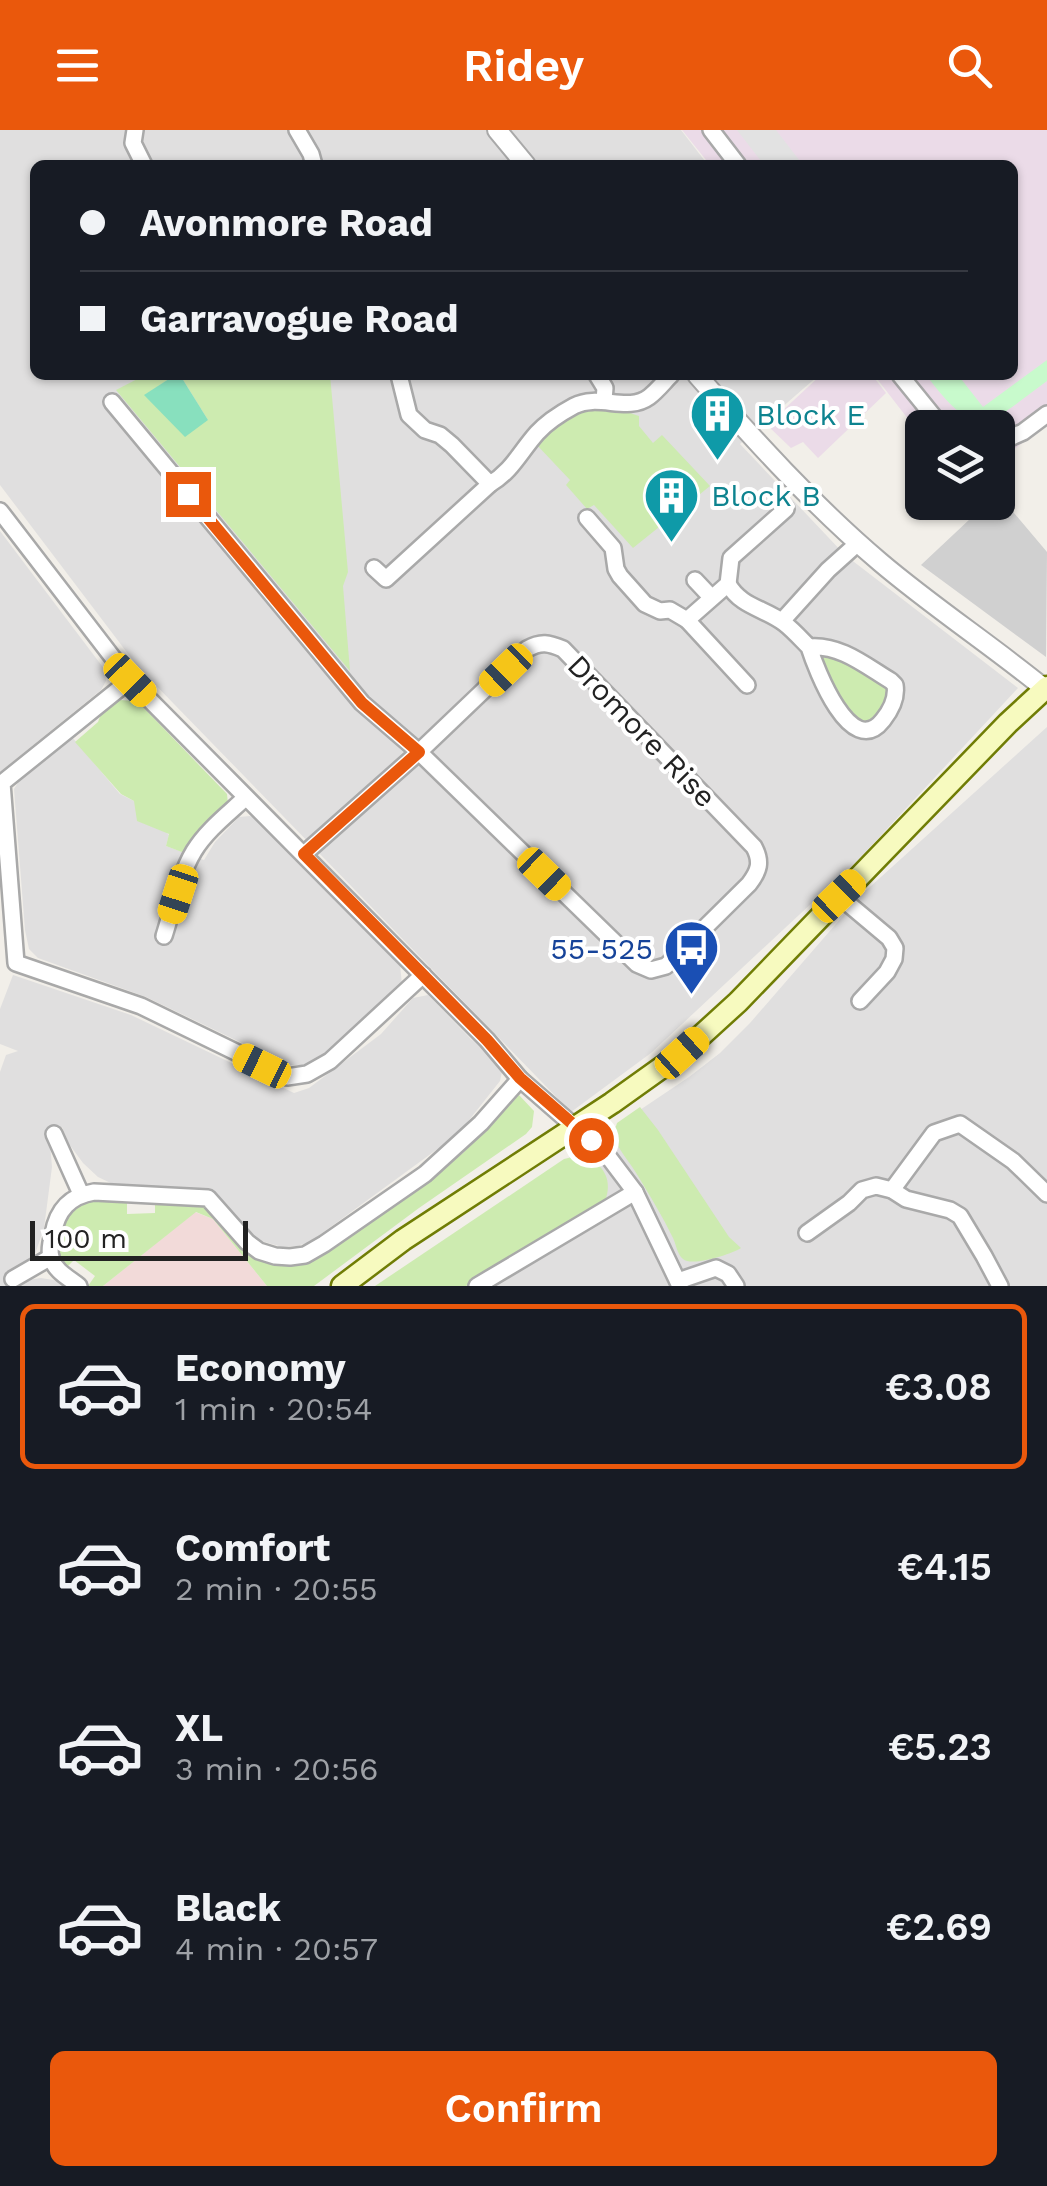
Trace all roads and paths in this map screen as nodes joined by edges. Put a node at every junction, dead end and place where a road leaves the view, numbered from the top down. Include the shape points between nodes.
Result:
1 (135, 130) edge
2 (297, 130) edge
3 (497, 130) edge
4 (712, 130) edge
5 (142, 160) edge
6 (313, 160) edge
7 (522, 160) edge
8 (734, 160) edge
9 (400, 380) edge
10 (600, 380) edge
11 (666, 380) edge
12 (701, 380) edge
13 (904, 380) edge
14 (604, 400) junction
15 (112, 402) dead end
16 (928, 410) edge
17 (1047, 414) edge
18 (1015, 435) edge
19 (490, 484) junction
20 (786, 509) dead end
21 (0, 510) edge
22 (587, 518) dead end
23 (858, 543) junction
24 (374, 568) dead end
25 (696, 580) dead end
26 (728, 584) junction
27 (712, 597) junction
28 (687, 620) junction
29 (782, 621) junction
30 (809, 647) junction
31 (130, 680) junction
32 (748, 686) dead end
33 (1046, 688) edge
34 (419, 752) junction
35 (1, 780) edge
36 (245, 798) junction
37 (304, 854) junction
38 (839, 896) junction
39 (164, 936) dead end
40 (0, 958) edge
41 (16, 963) junction
42 (423, 975) junction
43 (860, 1001) dead end
44 (520, 1078) junction
45 (576, 1126) junction
46 (54, 1134) dead end
47 (892, 1190) junction
48 (635, 1192) junction
49 (82, 1194) junction
50 (1047, 1194) edge
51 (807, 1233) dead end
52 (51, 1257) junction
53 (13, 1278) dead end
54 (679, 1283) edge
55 (79, 1286) edge
56 (342, 1286) edge
57 (477, 1286) edge
58 (736, 1286) edge
59 (998, 1286) edge

1 - 5 street
2 - 6 street
3 - 7 street
4 - 8 street
9 - 19 street via 410,415
10 - 14 street
11 - 14 street via 638,404
12 - 23 street
13 - 16 street
14 - 19 street via 581,402 543,426 508,472
15 - 34 street via 362,703
17 - 18 street
19 - 24 street via 386,579
20 - 26 street via 731,558
21 - 31 street
22 - 28 street via 613,548 620,576 645,604
23 - 29 street
23 - 33 street
25 - 27 street
26 - 27 street
26 - 29 street via 743,602
27 - 28 street
28 - 32 street
29 - 30 street
30 - 30 street via 841,716 855,728 876,728 895,699 895,684 830,646
31 - 35 street
31 - 36 street
33 - 38 main road
34 - 34 street, Dromore Rise via 527,649 552,644 754,847 760,865 666,966 651,970 637,964
34 - 37 street, Dromore Rise
35 - 41 street
36 - 37 street
36 - 39 street via 194,852
37 - 42 street
38 - 43 street via 894,948 888,972
38 - 45 main road via 708,1030
40 - 41 street
41 - 42 street via 141,1006 287,1076 330,1061
42 - 44 street
44 - 45 street
44 - 49 street via 425,1174 305,1254 259,1251 208,1198
45 - 48 street
45 - 56 main road
46 - 49 street
47 - 50 street via 934,1133 960,1124
47 - 51 street via 862,1190
47 - 59 street via 960,1216
48 - 54 street
48 - 57 street
49 - 52 street via 62,1207
52 - 53 street
52 - 55 street
54 - 58 street via 716,1268

